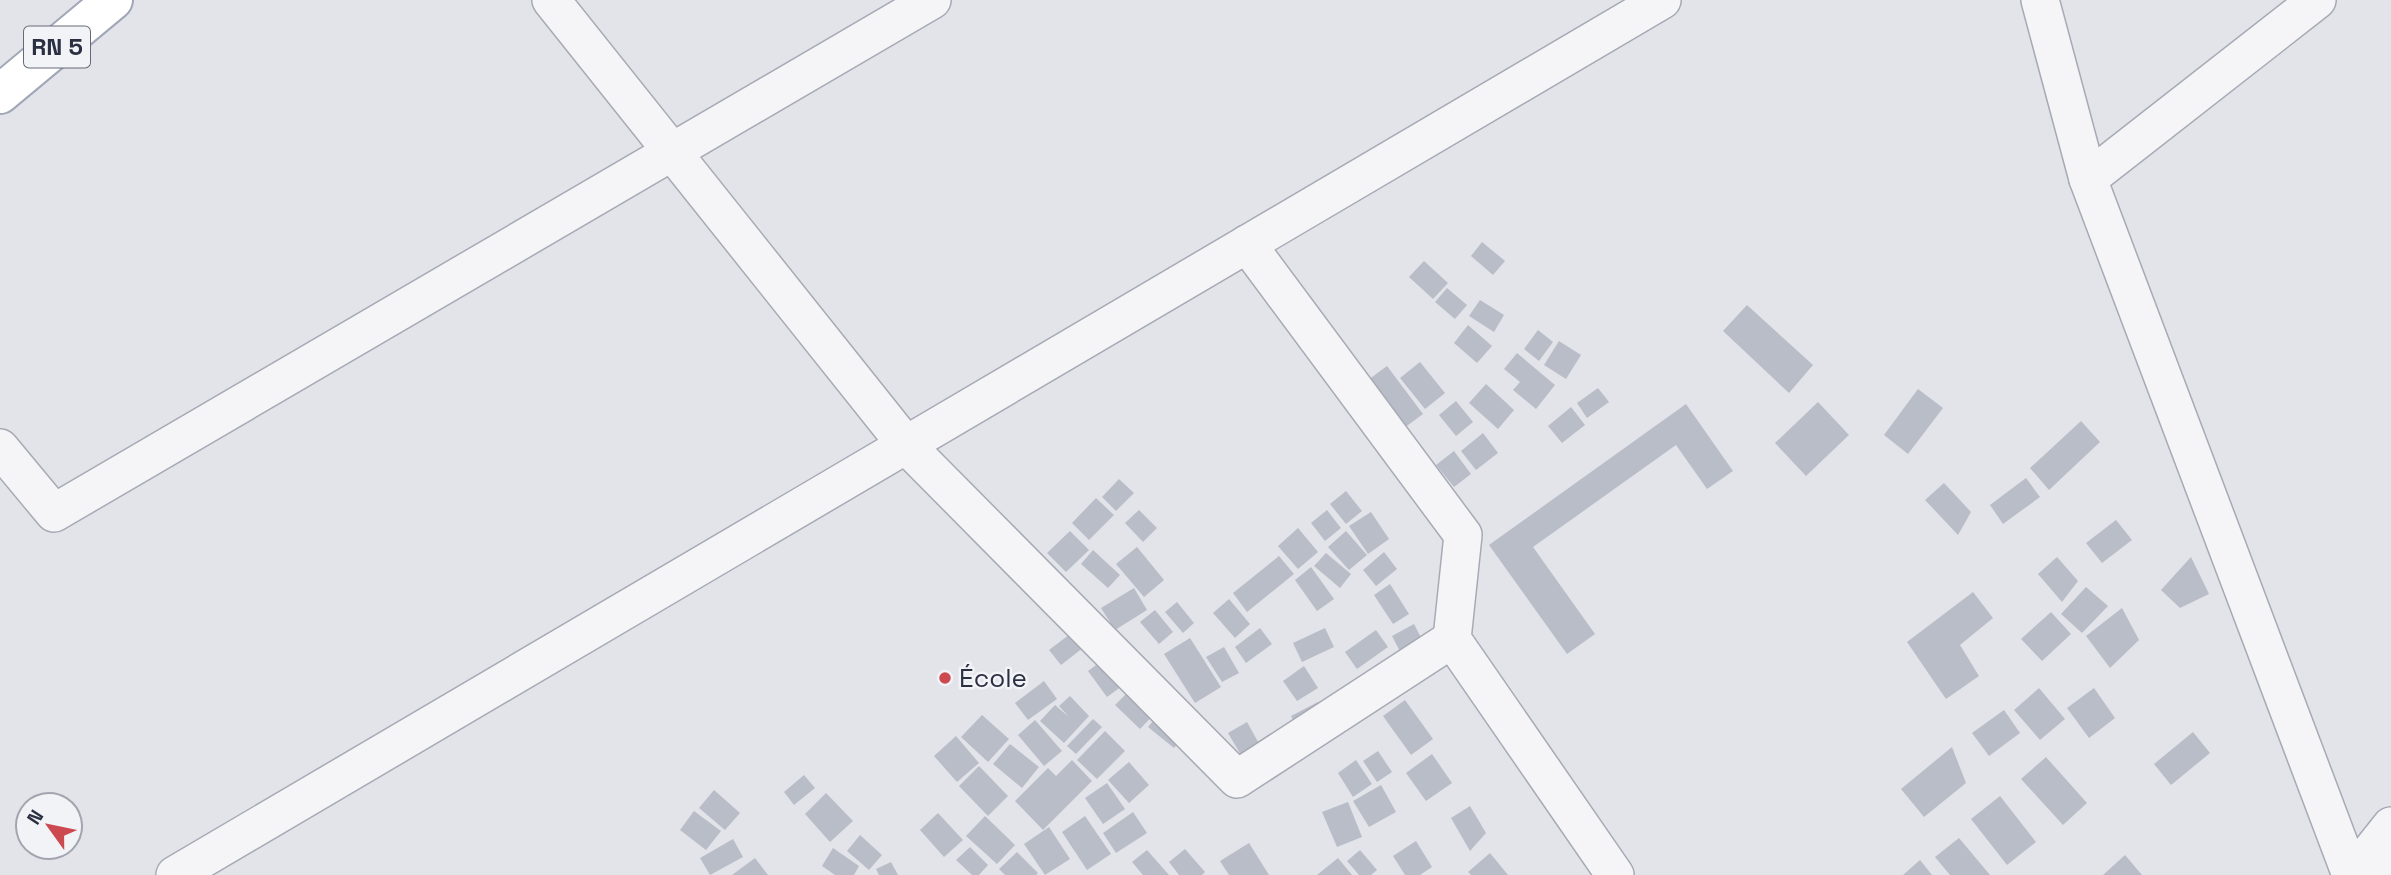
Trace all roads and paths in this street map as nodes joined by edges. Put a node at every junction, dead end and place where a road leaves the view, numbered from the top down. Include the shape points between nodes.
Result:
1 (113, 0) edge
2 (551, 0) edge
3 (932, 0) edge
4 (1662, 0) edge
5 (2040, 0) edge
6 (2317, 0) edge
7 (0, 94) edge
8 (673, 151) junction
9 (2088, 179) junction
10 (1247, 244) junction
11 (906, 445) junction
12 (0, 448) edge
13 (1451, 639) junction
14 (2391, 826) edge
15 (2391, 870) edge
16 (175, 875) edge
17 (1615, 875) edge
18 (2351, 875) edge
19 (2384, 875) edge

1 - 7 main road, RN 5
2 - 8 street
3 - 8 street
4 - 10 street
5 - 9 street
6 - 9 street
8 - 11 street
8 - 12 street via 54,513
9 - 18 street
10 - 11 street
10 - 13 street via 1463,535
11 - 13 street via 1237,779
11 - 16 street
13 - 17 street
14 - 18 street
15 - 19 street

